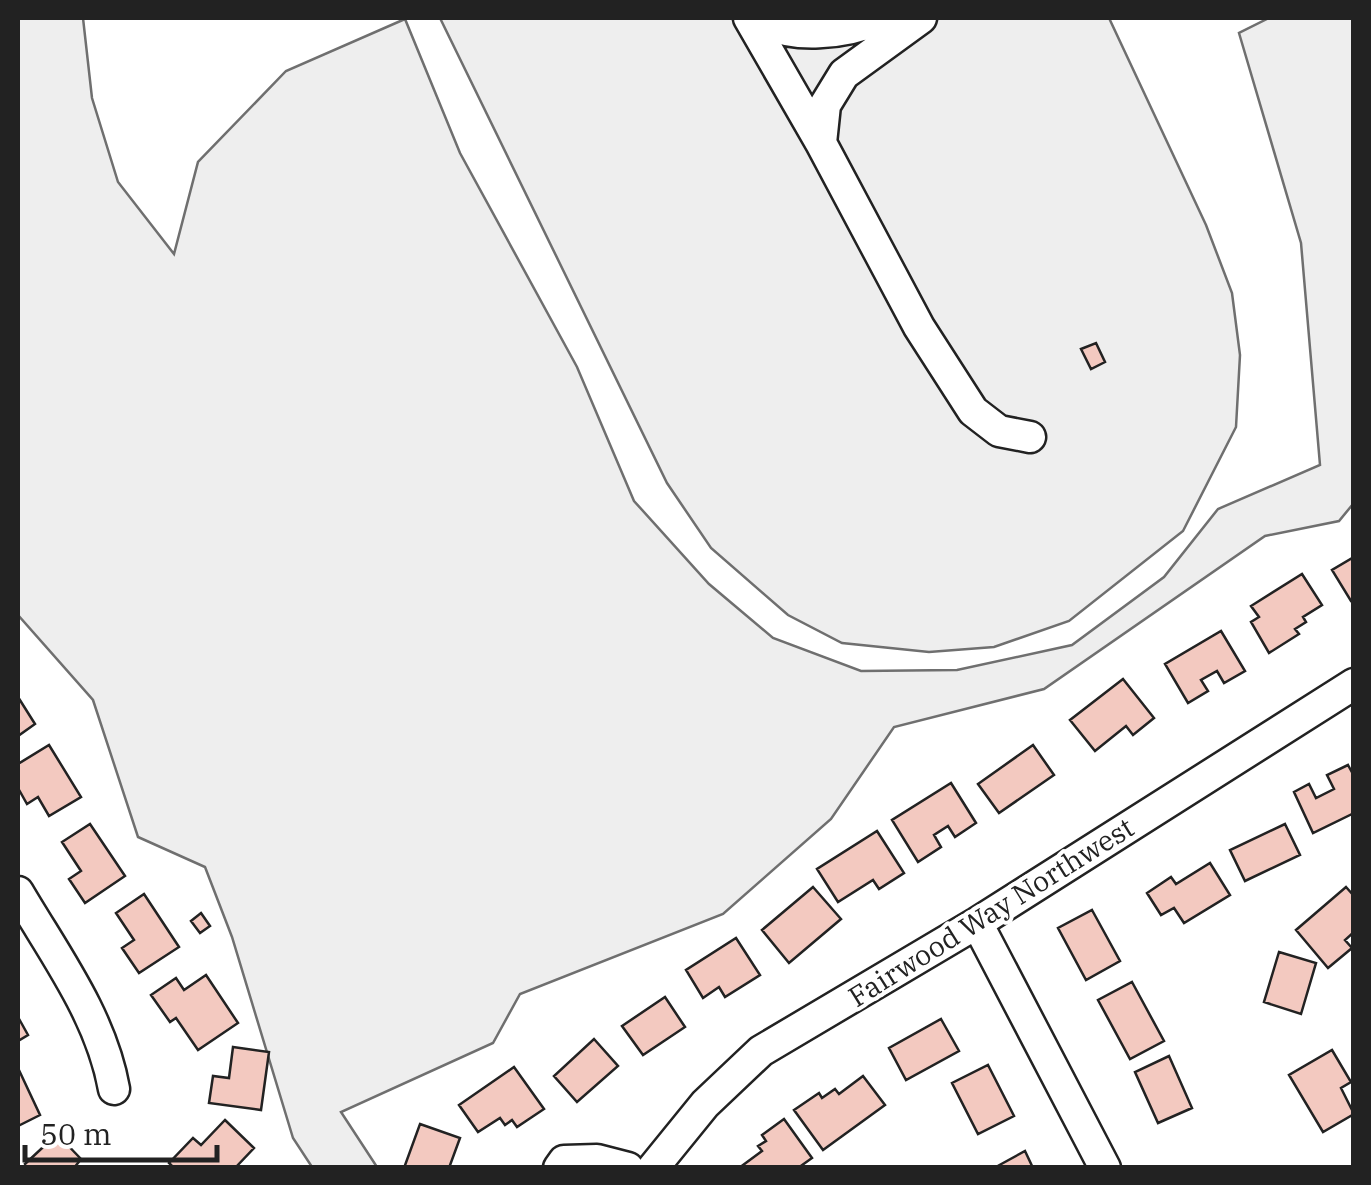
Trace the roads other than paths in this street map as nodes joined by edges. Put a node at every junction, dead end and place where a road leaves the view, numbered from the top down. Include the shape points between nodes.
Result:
1 (749, 18) edge
2 (758, 18) edge
3 (881, 18) edge
4 (921, 18) edge
5 (821, 144) junction
6 (1030, 437) dead end
7 (1354, 684) edge
8 (18, 892) edge
9 (978, 923) junction
10 (114, 1089) dead end
11 (559, 1168) edge
12 (628, 1168) edge
13 (652, 1168) edge
14 (1105, 1168) edge

1 - 5 street
2 - 3 street via 769,26 813,32
4 - 5 street via 844,74 825,106
5 - 6 street via 918,327 973,411 999,430
7 - 9 street, Fairwood Way Northwest
8 - 10 street via 107,1051
9 - 13 street, Fairwood Way Northwest via 760,1051
9 - 14 street
11 - 12 street via 564,1161 597,1160

